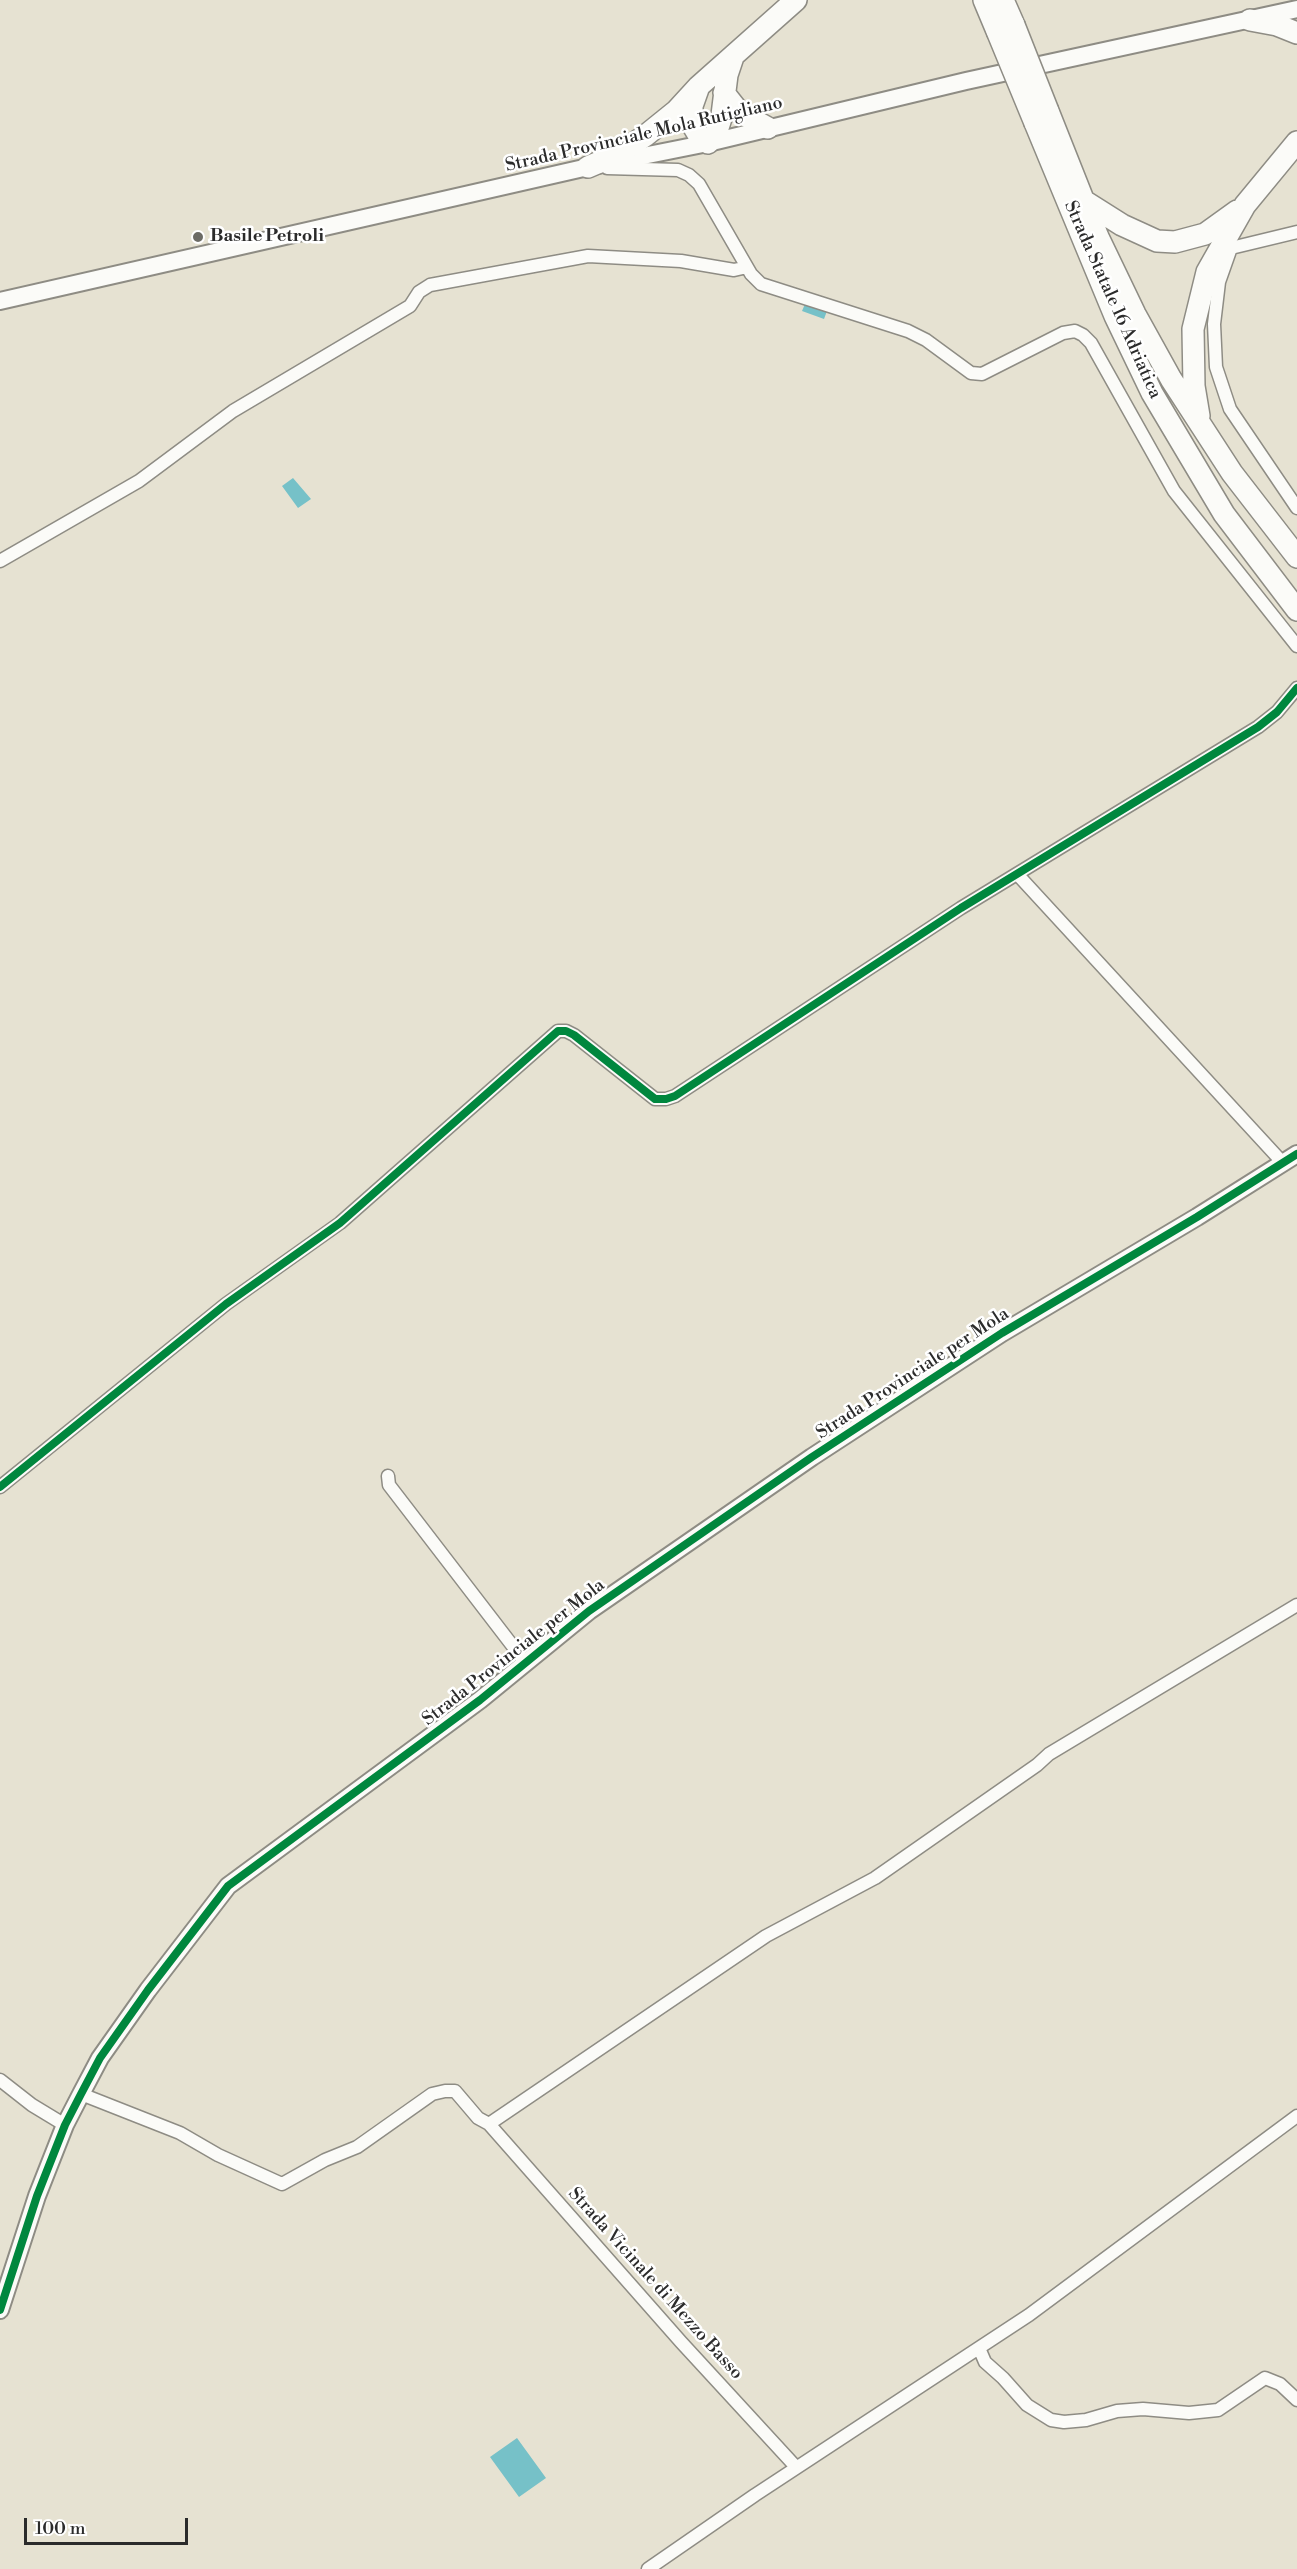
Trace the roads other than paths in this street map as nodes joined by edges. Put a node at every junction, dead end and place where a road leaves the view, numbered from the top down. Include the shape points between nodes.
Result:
1 (796, 0) edge
2 (984, 0) edge
3 (1003, 0) edge
4 (1297, 9) edge
5 (1250, 20) junction
6 (1006, 28) junction
7 (1297, 33) edge
8 (733, 57) junction
9 (698, 87) junction
10 (724, 93) junction
11 (1042, 117) junction
12 (768, 128) junction
13 (1297, 142) edge
14 (708, 143) junction
15 (588, 167) junction
16 (1084, 201) junction
17 (1245, 205) junction
18 (1297, 232) edge
19 (747, 267) junction
20 (0, 301) edge
21 (1201, 425) junction
22 (1297, 508) edge
23 (1297, 557) edge
24 (0, 561) edge
25 (1297, 610) edge
26 (1297, 646) edge
27 (1297, 688) edge
28 (1018, 875) junction
29 (1290, 1158) edge
30 (388, 1476) dead end
31 (0, 1487) edge
32 (1297, 1605) edge
33 (525, 1662) junction
34 (0, 2080) edge
35 (81, 2094) junction
36 (1297, 2116) edge
37 (489, 2124) junction
38 (65, 2125) junction
39 (0, 2310) edge
40 (979, 2348) junction
41 (1297, 2400) edge
42 (796, 2467) junction
43 (648, 2569) edge

1 - 8 highway
2 - 6 highway, Strada Statale 16 Adriatica
3 - 6 highway, Strada Statale 16 Adriatica
4 - 5 street, Strada Provinciale Mola Rutigliano
5 - 7 highway
5 - 12 street, Strada Provinciale Mola Rutigliano
6 - 11 highway, Strada Statale 16 Adriatica, bridge
8 - 9 highway
8 - 10 highway
9 - 14 highway via 692,124
9 - 15 highway via 645,136
10 - 12 highway via 739,112
10 - 14 highway via 722,116
11 - 16 highway, Strada Statale 16 Adriatica
11 - 25 highway, Strada Statale 16 Adriatica via 1115,316 1152,393 1224,514
12 - 14 street, Strada Provinciale Mola Rutigliano
13 - 17 highway
14 - 15 street, Strada Provinciale Mola Rutigliano
15 - 19 street via 678,170 689,175 699,184
15 - 20 street, Strada Provinciale Mola Rutigliano
16 - 17 highway via 1138,233 1157,241 1175,242 1205,234
16 - 21 highway, Strada Statale 16 Adriatica via 1135,314
17 - 21 highway via 1207,272 1195,318 1194,386
18 - 22 street via 1231,248 1219,282 1214,324 1216,367 1230,409
19 - 24 street via 734,270 672,260 588,256 430,285 419,292 410,306 233,411 139,481
19 - 26 street via 761,284 908,331 971,373 982,374 1063,333 1074,331 1083,335 1174,490
21 - 23 highway, Strada Statale 16 Adriatica via 1232,473
27 - 28 street via 1258,727
28 - 29 street
28 - 31 street via 878,961 675,1096 655,1099 574,1035 558,1031 340,1223 226,1304
29 - 33 street, Strada Provinciale per Mola via 1002,1333 812,1457 589,1611
30 - 33 street via 389,1485
32 - 37 street via 1049,1754 869,1883 766,1936
33 - 35 street, Strada Provinciale per Mola via 480,1700 228,1886 148,1990 100,2058
34 - 38 street
35 - 37 street, Strada Vicinale di Mezzo Basso via 180,2133 282,2184 357,2147 432,2094 455,2091 478,2118
35 - 38 street, Strada Provinciale per Mola
36 - 40 street
37 - 42 street, Strada Vicinale di Mezzo Basso
38 - 39 street, Strada Provinciale per Mola
40 - 41 street via 985,2362 1027,2405 1051,2420 1086,2420 1143,2409 1189,2413 1218,2410 1265,2378 1280,2384
40 - 42 street
42 - 43 street

